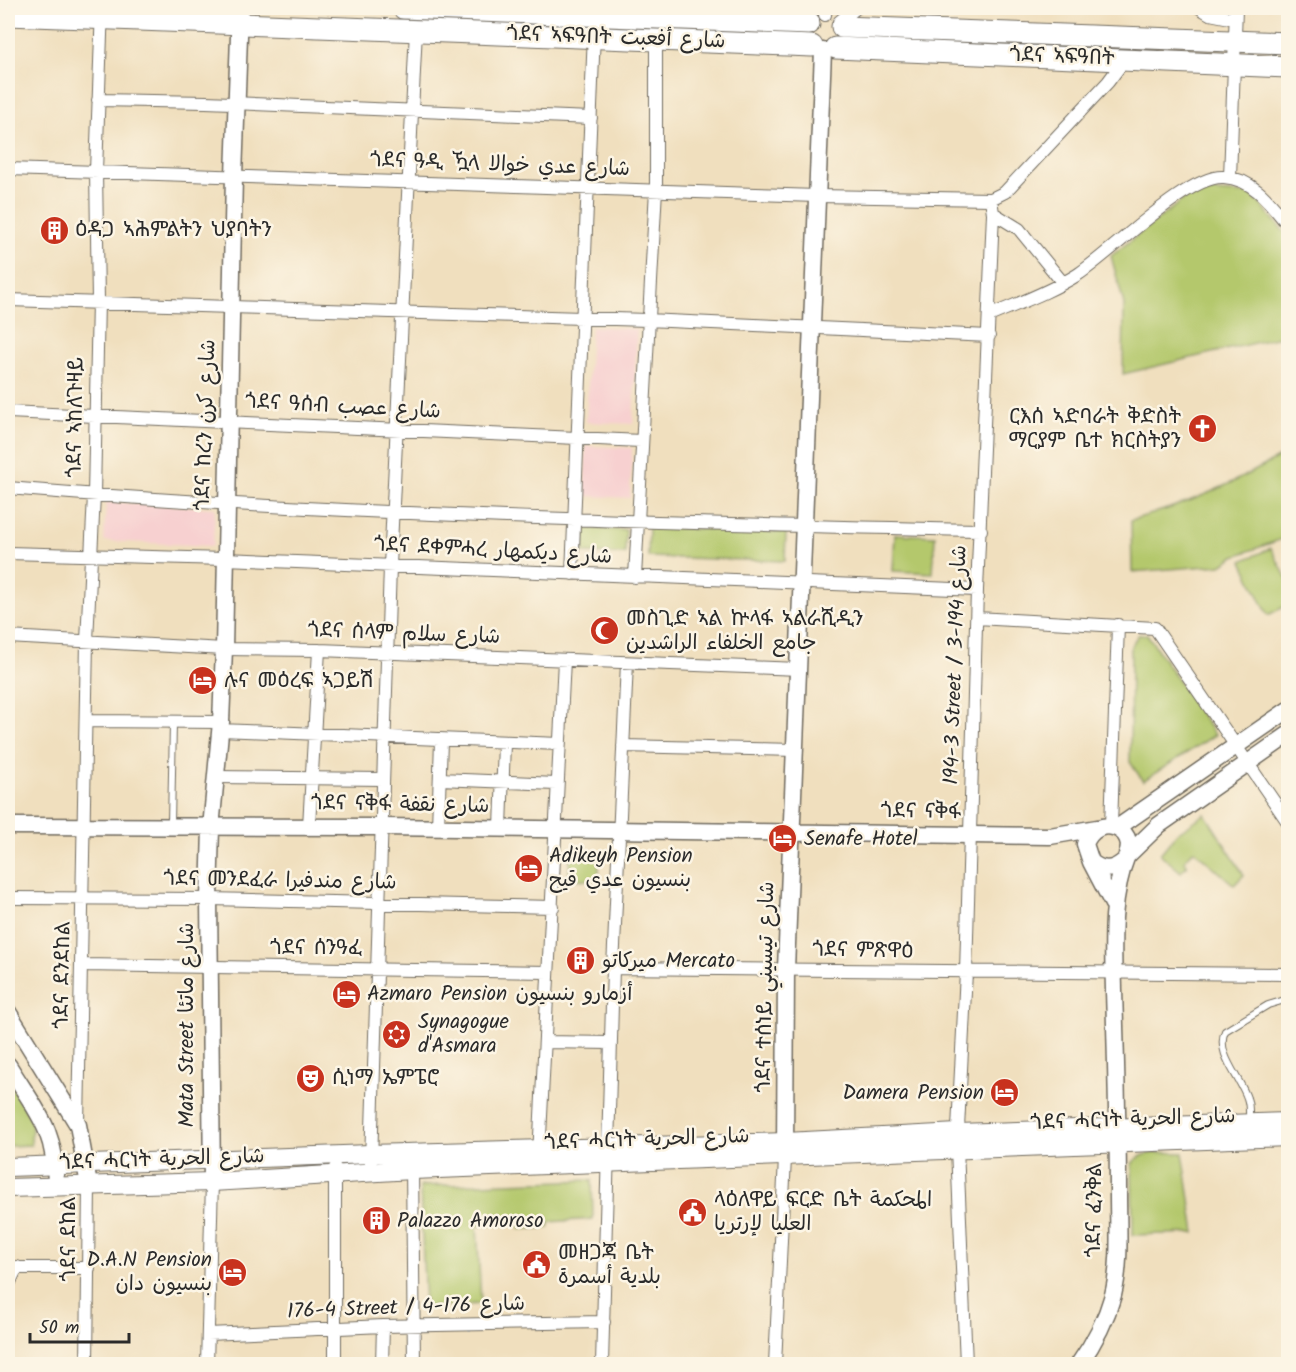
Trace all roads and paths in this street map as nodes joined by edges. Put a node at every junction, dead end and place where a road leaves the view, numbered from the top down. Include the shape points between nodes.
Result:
1 (403, 8) edge
2 (417, 8) edge
3 (856, 8) edge
4 (1200, 8) edge
5 (102, 13) edge
6 (8, 15) edge
7 (240, 15) edge
8 (595, 15) junction
9 (656, 16) junction
10 (822, 18) edge
11 (1236, 22) edge
12 (416, 30) junction
13 (1032, 33) junction
14 (594, 37) junction
15 (1128, 37) junction
16 (656, 39) junction
17 (1288, 43) edge
18 (823, 48) junction
19 (1031, 56) junction
20 (1126, 60) junction
21 (1235, 64) junction
22 (1288, 67) edge
23 (98, 100) junction
24 (237, 104) junction
25 (412, 110) junction
26 (591, 118) junction
27 (8, 168) edge
28 (96, 171) junction
29 (234, 176) junction
30 (1230, 178) junction
31 (408, 183) junction
32 (588, 186) junction
33 (656, 189) junction
34 (817, 196) junction
35 (991, 199) junction
36 (993, 213) junction
37 (1288, 225) edge
38 (1063, 284) junction
39 (8, 300) edge
40 (98, 301) junction
41 (231, 306) junction
42 (401, 311) junction
43 (989, 316) junction
44 (581, 318) junction
45 (647, 320) junction
46 (813, 327) junction
47 (989, 336) junction
48 (8, 412) edge
49 (95, 416) junction
50 (228, 421) junction
51 (396, 429) junction
52 (578, 438) junction
53 (641, 441) junction
54 (8, 488) edge
55 (94, 495) junction
56 (226, 503) junction
57 (392, 511) junction
58 (573, 518) junction
59 (638, 519) junction
60 (806, 526) junction
61 (981, 530) junction
62 (8, 553) edge
63 (91, 555) junction
64 (224, 559) junction
65 (390, 566) junction
66 (572, 574) junction
67 (635, 577) junction
68 (802, 583) junction
69 (977, 590) junction
70 (977, 618) junction
71 (1118, 625) junction
72 (8, 637) edge
73 (87, 641) junction
74 (224, 649) junction
75 (319, 650) junction
76 (387, 652) junction
77 (564, 660) junction
78 (627, 663) junction
79 (799, 669) junction
80 (1288, 710) edge
81 (86, 721) junction
82 (173, 723) junction
83 (221, 726) junction
84 (313, 732) junction
85 (1288, 735) edge
86 (384, 739) junction
87 (441, 741) junction
88 (504, 743) junction
89 (559, 744) junction
90 (623, 746) junction
91 (1237, 746) junction
92 (795, 750) junction
93 (1248, 762) junction
94 (215, 777) junction
95 (311, 777) junction
96 (383, 779) junction
97 (440, 779) junction
98 (503, 781) junction
99 (556, 784) junction
100 (1288, 822) edge
101 (8, 826) edge
102 (85, 826) junction
103 (309, 826) junction
104 (382, 827) junction
105 (438, 827) junction
106 (1108, 827) junction
107 (171, 828) junction
108 (211, 828) junction
109 (501, 828) junction
110 (553, 829) junction
111 (620, 830) junction
112 (792, 832) junction
113 (970, 836) junction
114 (1050, 836) junction
115 (1089, 859) junction
116 (1125, 859) junction
117 (8, 898) edge
118 (83, 899) junction
119 (209, 899) junction
120 (379, 903) junction
121 (1113, 904) junction
122 (553, 907) junction
123 (83, 965) junction
124 (208, 967) junction
125 (375, 968) junction
126 (613, 969) junction
127 (786, 969) junction
128 (548, 972) junction
129 (966, 972) junction
130 (1113, 972) junction
131 (1288, 974) edge
132 (1288, 999) edge
133 (8, 1012) edge
134 (545, 1042) junction
135 (610, 1043) junction
136 (8, 1065) edge
137 (1288, 1122) edge
138 (78, 1125) junction
139 (1248, 1131) junction
140 (1118, 1135) junction
141 (1288, 1137) edge
142 (958, 1140) junction
143 (785, 1150) junction
144 (607, 1156) junction
145 (538, 1157) junction
146 (211, 1161) junction
147 (412, 1161) junction
148 (371, 1162) junction
149 (86, 1164) junction
150 (335, 1164) junction
151 (56, 1166) junction
152 (8, 1167) edge
153 (212, 1182) junction
154 (88, 1185) junction
155 (56, 1186) junction
156 (8, 1188) edge
157 (12, 1268) edge
158 (89, 1268) junction
159 (8, 1286) edge
160 (604, 1322) junction
161 (415, 1325) junction
162 (383, 1326) junction
163 (336, 1328) junction
164 (208, 1334) junction
165 (87, 1365) edge
166 (207, 1365) edge
167 (335, 1365) edge
168 (382, 1365) edge
169 (414, 1365) edge
170 (602, 1365) edge
171 (775, 1365) edge
172 (966, 1365) edge
173 (1080, 1365) edge

1 - 2 highway, ጎደና ኣፍዓበት
2 - 8 highway, ጎደና ኣፍዓበት
2 - 12 main road
3 - 10 street
4 - 11 street
5 - 6 highway, ጎደና ኣፍዓበት شارع أفعبت
5 - 7 highway, ጎደና ኣፍዓበት شارع أفعبت
5 - 23 street, ጎደና ኣከለጉዛይ
7 - 12 highway, ጎደና ኣፍዓበት شارع أفعبت
7 - 24 main road, ጎደና ከረን شارع كرن
8 - 9 highway, ጎደና ኣፍዓበት
8 - 14 street
9 - 10 highway, ጎደና ኣፍዓበት
9 - 16 street
10 - 13 highway, ጎደና ኣፍዓበት
10 - 18 highway via 807,35
10 - 18 highway via 842,38
11 - 15 highway, ጎደና ኣፍዓበት
11 - 17 highway, ጎደና ኣፍዓበት
11 - 21 street
12 - 14 highway, ጎደና ኣፍዓበት شارع أفعبت
12 - 25 street
13 - 15 highway, ጎደና ኣፍዓበት
13 - 19 highway
14 - 16 highway, ጎደና ኣፍዓበት شارع أفعبت
14 - 26 street
15 - 20 street
16 - 18 highway, ጎደና ኣፍዓበት شارع أفعبت
16 - 33 street
18 - 19 highway, ጎደና ኣፍዓበት
18 - 34 main road, ጎደና ተሰነይ شارع تيسيني
19 - 20 highway, ጎደና ኣፍዓበት
20 - 21 highway, ጎደና ኣፍዓበት
20 - 35 street via 1005,192
21 - 22 highway, ጎደና ኣፍዓበት
21 - 30 street
23 - 24 street
23 - 28 street, ጎደና ኣከለጉዛይ
24 - 25 street
24 - 29 main road, ጎደና ከረን شارع كرن
25 - 26 street
25 - 31 street
26 - 32 street
27 - 28 street, ጎደና ዓዲ ዃላ شارع عدي خوالا
28 - 29 street, ጎደና ዓዲ ዃላ شارع عدي خوالا
28 - 40 street, ጎደና ኣከለጉዛይ
29 - 31 street, ጎደና ዓዲ ዃላ شارع عدي خوالا
29 - 41 main road, ጎደና ከረን شارع كرن
30 - 37 street via 1246,182 1261,193
30 - 38 street via 1204,180
31 - 32 street, ጎደና ዓዲ ዃላ شارع عدي خوالا
31 - 42 street
32 - 33 street, ጎደና ዓዲ ዃላ شارع عدي خوالا
32 - 44 street
33 - 34 street, ጎደና ዓዲ ዃላ شارع عدي خوالا
33 - 45 street
34 - 35 street, ጎደና ዓዲ ዃላ شارع عدي خوالا
34 - 46 main road, ጎደና ተሰነይ شارع تيسيني
35 - 36 street, 194-3 Street / شارع 194-3
36 - 38 street via 1019,229
36 - 43 street, 194-3 Street / شارع 194-3
38 - 43 street
39 - 40 street
40 - 41 street
40 - 49 street, ጎደና ኣከለጉዛይ
41 - 42 street
41 - 50 main road, ጎደና ከረን شارع كرن
42 - 44 street
42 - 51 street
43 - 47 street, 194-3 Street / شارع 194-3
44 - 45 street
44 - 52 street
45 - 46 street
45 - 53 street
46 - 47 street
46 - 60 main road, ጎደና ተሰነይ شارع تيسيني
47 - 61 street, 194-3 Street / شارع 194-3
48 - 49 street, ጎደና ዓሰብ شارع عصب
49 - 50 street, ጎደና ዓሰብ شارع عصب
49 - 55 street, ጎደና ኣከለጉዛይ
50 - 51 street, ጎደና ዓሰብ شارع عصب
50 - 56 main road, ጎደና ከረን شارع كرن
51 - 52 street, ጎደና ዓሰብ شارع عصب
51 - 57 street
52 - 53 street, ጎደና ዓሰብ شارع عصب
52 - 58 street
53 - 59 street
54 - 55 street
55 - 56 street
55 - 63 street, ጎደና ኣከለጉዛይ
56 - 57 street
56 - 64 main road, ጎደና ከረን شارع كرن
57 - 58 street
57 - 65 street
58 - 59 street
58 - 66 street
59 - 60 street
59 - 67 street
60 - 61 street
60 - 68 main road, ጎደና ተሰነይ شارع تيسيني
61 - 69 street, 194-3 Street / شارع 194-3
62 - 63 street, ጎደና ደቀምሓረ شارع ديكمهار
63 - 64 street, ጎደና ደቀምሓረ شارع ديكمهار
63 - 73 street, ጎደና ኣከለጉዛይ
64 - 65 street, ጎደና ደቀምሓረ شارع ديكمهار
64 - 74 main road, ጎደና ከረን شارع كرن
65 - 66 street, ጎደና ደቀምሓረ شارع ديكمهار
65 - 76 street
66 - 67 street, ጎደና ደቀምሓረ شارع ديكمهار
67 - 68 street, ጎደና ደቀምሓረ شارع ديكمهار
68 - 69 street, ጎደና ደቀምሓረ شارع ديكمهار
68 - 79 main road, ጎደና ተሰነይ شارع تيسيني
69 - 70 street, 194-3 Street / شارع 194-3
70 - 71 street
70 - 113 street, 194-3 Street / شارع 194-3
71 - 91 street via 1150,626 1160,632
71 - 106 street
72 - 73 street, ጎደና ሰላም شارع سلام
73 - 74 street, ጎደና ሰላም شارع سلام
73 - 81 street, ጎደና ኣከለጉዛይ
74 - 75 street, ጎደና ሰላም شارع سلام
74 - 83 main road, ጎደና ከረን شارع كرن
75 - 76 street, ጎደና ሰላም شارع سلام
75 - 84 street
76 - 77 street, ጎደና ሰላም شارع سلام
76 - 86 street
77 - 78 street, ጎደና ሰላም شارع سلام
77 - 89 street
78 - 79 street, ጎደና ሰላም شارع سلام
78 - 90 street
79 - 92 main road, ጎደና ተሰነይ شارع تيسيني
80 - 91 main road, ጎደና ናቅፋ
81 - 82 street
81 - 102 street, ጎደና ኣከለጉዛይ
82 - 83 street
82 - 107 lane
83 - 84 street
83 - 94 main road, ጎደና ከረን شارع كرن
84 - 86 street
84 - 95 street
85 - 93 main road
86 - 87 street
86 - 96 street
87 - 88 street
87 - 97 street
88 - 89 street
88 - 98 street
89 - 99 street
90 - 92 street
90 - 111 street
91 - 93 street
91 - 106 main road, ጎደና ናቅፋ
92 - 112 main road, ጎደና ተሰነይ شارع تيسيني
93 - 100 street
93 - 116 main road via 1159,825
94 - 95 street
94 - 108 main road, ጎደና ከረን شارع كرن
95 - 96 street
95 - 103 street
96 - 104 street
97 - 98 street
97 - 105 street
98 - 99 street
98 - 109 street
99 - 110 street
101 - 102 main road, ጎደና ናቅፋ شارع نقفة
102 - 107 main road, ጎደና ናቅፋ شارع نقفة
102 - 118 street, ጎደና ደንደከል
103 - 104 main road, ጎደና ናቅፋ شارع نقفة
103 - 108 main road, ጎደና ናቅፋ شارع نقفة
104 - 105 main road, ጎደና ናቅፋ شارع نقفة
104 - 120 street
105 - 109 main road, ጎደና ናቅፋ شارع نقفة
106 - 114 main road, ጎደና ናቅፋ
106 - 115 main road via 1085,844
106 - 116 main road via 1127,837
107 - 108 main road, ጎደና ናቅፋ شارع نقفة
108 - 119 main road, Mata Street شارع ماتئا
109 - 110 main road, ጎደና ናቅፋ شارع نقفة
110 - 111 main road, ጎደና ናቅፋ شارع نقفة
110 - 122 street
111 - 112 main road, ጎደና ናቅፋ شارع نقفة
111 - 126 street
112 - 113 main road, ጎደና ናቅፋ
112 - 127 main road, ጎደና ተሰነይ شارع تيسيني
113 - 114 main road, ጎደና ናቅፋ
113 - 129 street, 194-3 Street / شارع 194-3
114 - 115 main road, ጎደና ናቅፋ
115 - 116 main road via 1104,869 1111,869
115 - 121 main road, ጎደና ፈንቅል
116 - 121 main road, ጎደና ፈንቅል
117 - 118 street, ጎደና መንደፈራ شارع مندفيرا
118 - 119 street, ጎደና መንደፈራ شارع مندفيرا
118 - 123 street, ጎደና ደንደከል
119 - 120 street, ጎደና መንደፈራ شارع مندفيرا
119 - 124 main road, Mata Street شارع ماتئا
120 - 122 street, ጎደና መንደፈራ شارع مندفيرا
120 - 125 street
121 - 130 main road, ጎደና ፈንቅል
122 - 128 street
123 - 124 street, ጎደና ሰንዓፈ
123 - 138 street, ጎደና ደንደከል
124 - 125 street, ጎደና ሰንዓፈ
124 - 146 main road, Mata Street شارع ماتئا
125 - 128 street, ጎደና ሰንዓፈ
125 - 148 street
126 - 127 street, ጎደና ምጽዋዕ
126 - 135 street
127 - 129 street, ጎደና ምጽዋዕ
127 - 143 main road, ጎደና ተሰነይ شارع تيسيني
128 - 134 street
129 - 130 street, ጎደና ምጽዋዕ
129 - 142 street, 194-3 Street / شارع 194-3
130 - 131 street, ጎደና ምጽዋዕ
130 - 140 main road, ጎደና ፈንቅል
132 - 139 lane via 1268,1005 1225,1030 1222,1037 1222,1047 1247,1096
133 - 138 main road
134 - 135 street
134 - 145 street
135 - 144 street
136 - 151 main road via 48,1129
137 - 139 main road, ጎደና ሓርነት شارع الحرية
138 - 149 main road
139 - 140 main road, ጎደና ሓርነት شارع الحرية
139 - 141 main road, ጎደና ሓርነት شارع الحرية
140 - 142 main road, ጎደና ሓርነት شارع الحرية
140 - 173 main road, ጎደና ፈንቅል via 1117,1266 1113,1294 1101,1327
142 - 143 main road, ጎደና ሓርነት شارع الحرية
142 - 172 street, 194-3 Street / شارع 194-3
143 - 144 main road, ጎደና ሓርነት شارع الحرية
143 - 171 street
144 - 145 main road, ጎደና ሓርነት شارع الحرية
144 - 160 street
145 - 147 main road, ጎደና ሓርነት شارع الحرية
146 - 149 main road, ጎደና ሓርነት شارع الحرية
146 - 150 main road, ጎደና ሓርነት شارع الحرية
146 - 153 main road, Mata Street شارع ماتئا
147 - 148 main road, ጎደና ሓርነት شارع الحرية
147 - 161 street
148 - 150 main road, ጎደና ሓርነት شارع الحرية
149 - 151 main road, ጎደና ሓርነት شارع الحرية
149 - 154 main road
150 - 153 main road, ጎደና ሓርነት شارع الحرية
150 - 163 street
151 - 152 main road, ጎደና ሓርነት شارع الحرية
151 - 155 main road
153 - 154 main road, ጎደና ሓርነት شارع الحرية
153 - 164 street, Mata Street شارع ماتئا
154 - 155 main road, ጎደና ሓርነት شارع الحرية
154 - 158 street, ጎደና ደከል
155 - 156 main road, ጎደና ሓርነት شارع الحرية
157 - 158 street
157 - 159 street
158 - 165 street, ጎደና ደከል
160 - 161 street, 176-4 Street / شارع 176-4
160 - 170 street
161 - 162 street, 176-4 Street / شارع 176-4
161 - 169 street
162 - 163 street, 176-4 Street / شارع 176-4
162 - 168 street
163 - 164 street, 176-4 Street / شارع 176-4
163 - 167 street
164 - 166 street, Mata Street شارع ماتئا

